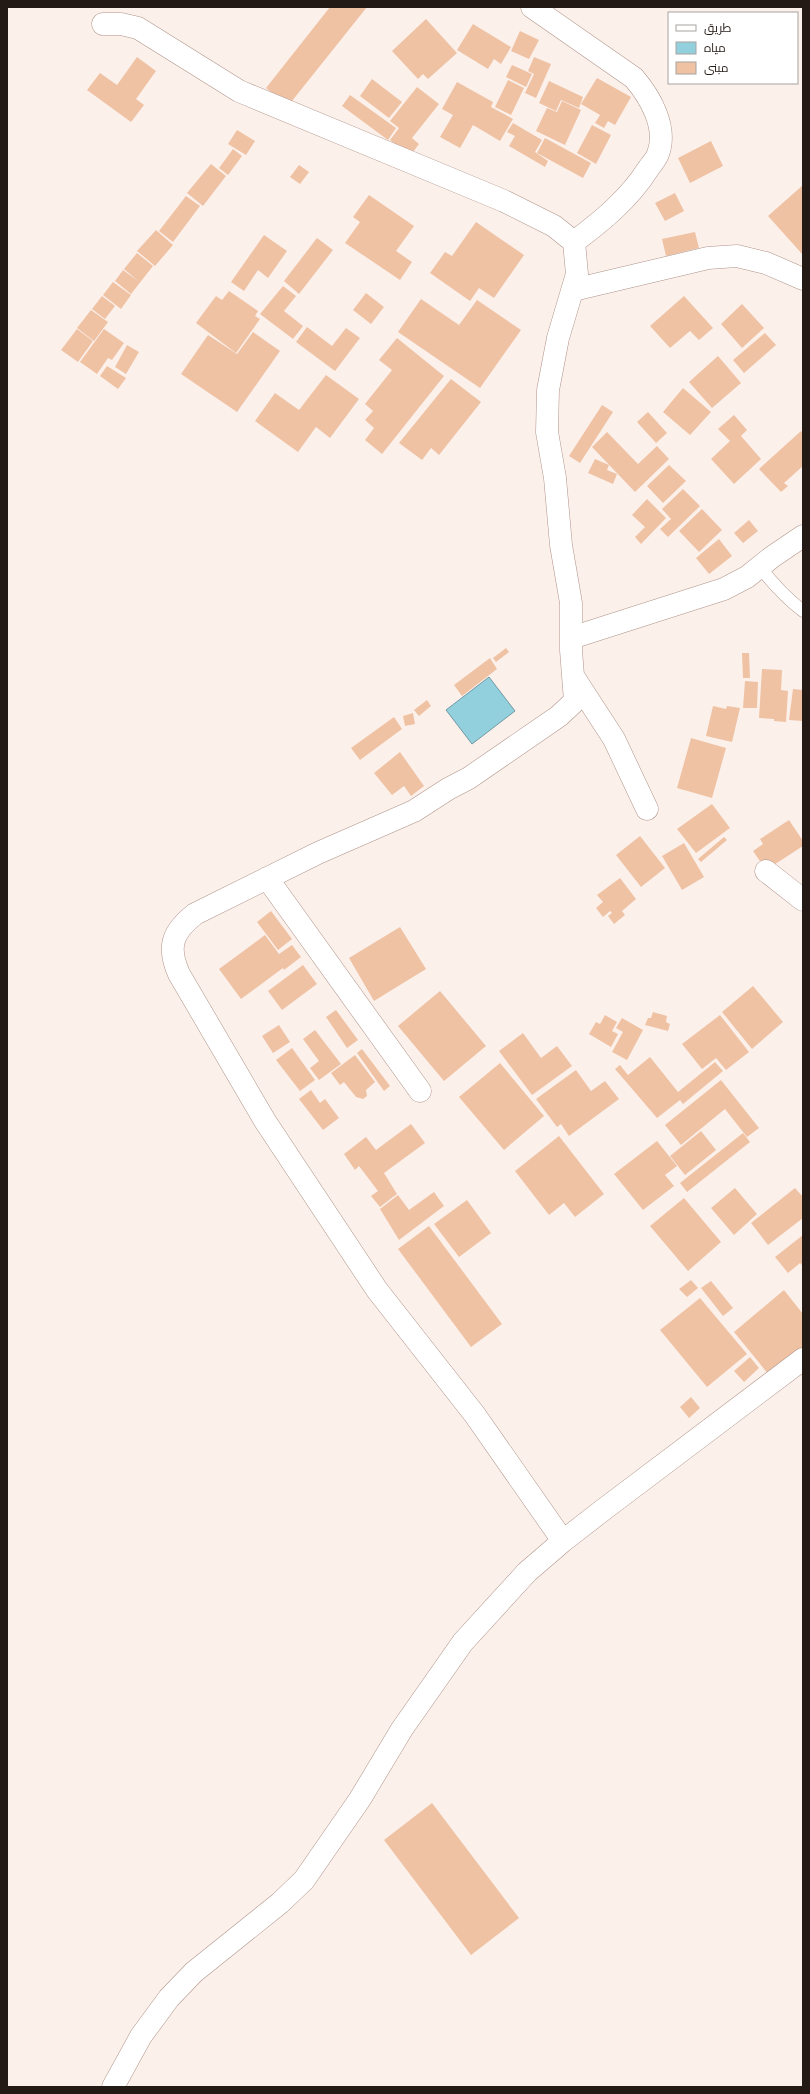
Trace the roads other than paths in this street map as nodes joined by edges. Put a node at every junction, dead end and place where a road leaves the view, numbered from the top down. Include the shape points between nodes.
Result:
1 (532, 7) edge
2 (103, 24) dead end
3 (574, 242) junction
4 (803, 279) edge
5 (572, 290) junction
6 (803, 536) edge
7 (760, 567) junction
8 (803, 611) edge
9 (572, 638) junction
10 (574, 677) junction
11 (647, 809) dead end
12 (766, 871) dead end
13 (267, 878) junction
14 (803, 900) edge
15 (420, 1091) dead end
16 (803, 1359) edge
17 (563, 1540) junction
18 (112, 2087) edge

1 - 3 street via 634,78 646,93 659,124 658,154 641,180 602,221
2 - 3 street via 121,24 138,28 238,92 504,201 554,226
3 - 5 street via 577,274
4 - 5 street via 766,263 737,256 708,258
5 - 9 street via 558,338 548,390 547,432 555,478 560,545 571,603
6 - 7 street
7 - 8 lane via 784,596
7 - 9 street via 724,589
9 - 10 street
10 - 11 street via 614,739
10 - 13 street via 576,701 559,716 469,778 406,816
12 - 14 street
13 - 15 street
13 - 17 street via 196,914 181,925 173,940 172,958 179,974 265,1121 377,1290 475,1415
16 - 17 street
17 - 18 street via 527,1572 463,1642 402,1729 360,1799 304,1880 280,1903 194,1972 168,1998 140,2036

